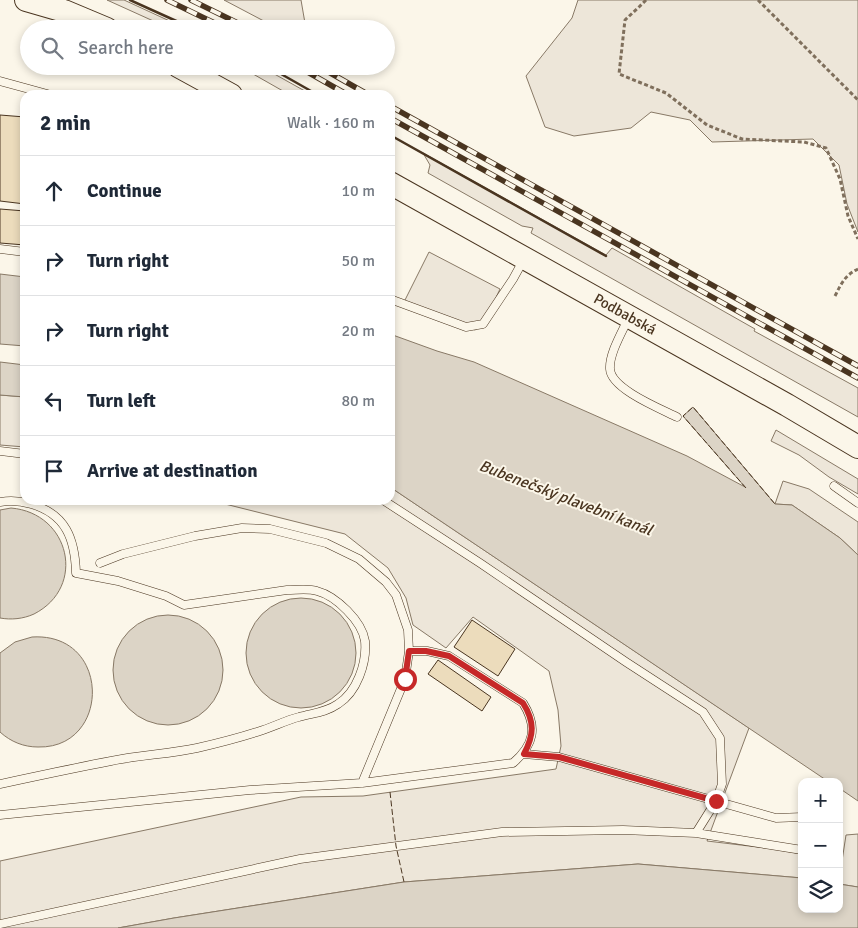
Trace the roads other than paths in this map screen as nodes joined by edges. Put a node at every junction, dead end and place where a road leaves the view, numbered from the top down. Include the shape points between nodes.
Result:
1 (26, 0) edge
2 (86, 20) edge
3 (194, 75) edge
4 (0, 81) edge
5 (33, 90) edge
6 (222, 90) edge
7 (395, 186) edge
8 (0, 249) edge
9 (20, 251) edge
10 (524, 258) junction
11 (395, 301) edge
12 (629, 317) junction
13 (677, 417) dead end
14 (858, 447) edge
15 (0, 452) edge
16 (20, 454) edge
17 (834, 486) dead end
18 (0, 502) edge
19 (20, 502) edge
20 (858, 503) edge
21 (33, 505) edge
22 (392, 505) edge
23 (100, 563) dead end
24 (409, 651) junction
25 (524, 754) junction
26 (362, 783) junction
27 (0, 784) edge
28 (716, 801) junction
29 (0, 815) edge
30 (798, 817) edge
31 (696, 833) junction
32 (798, 849) edge
33 (0, 924) edge

1 - 2 main road
3 - 6 main road
4 - 5 lane
7 - 10 main road, Podbabská
8 - 9 lane
10 - 11 lane via 483,324 466,327
10 - 12 main road, Podbabská
12 - 13 lane via 612,357 610,371 615,382
12 - 14 main road, Podbabská
15 - 16 lane
17 - 20 lane
18 - 19 lane
21 - 27 lane via 56,516 65,526 71,538 76,573 118,580 184,605 287,590 317,590 342,604 351,615 365,640 364,658 352,690 338,704 316,714 196,748 112,760
22 - 28 lane via 703,712 720,738 722,784
23 - 24 lane via 195,536 242,528 270,529 326,543 360,559 396,595 408,630
24 - 25 lane via 449,656 523,703 529,712 532,729 531,741
24 - 26 lane via 405,679
25 - 26 lane via 513,763
25 - 28 lane via 559,757
26 - 29 lane via 250,790
28 - 30 lane via 776,818
28 - 31 lane
31 - 32 lane
31 - 33 lane via 623,830 492,833 300,859

